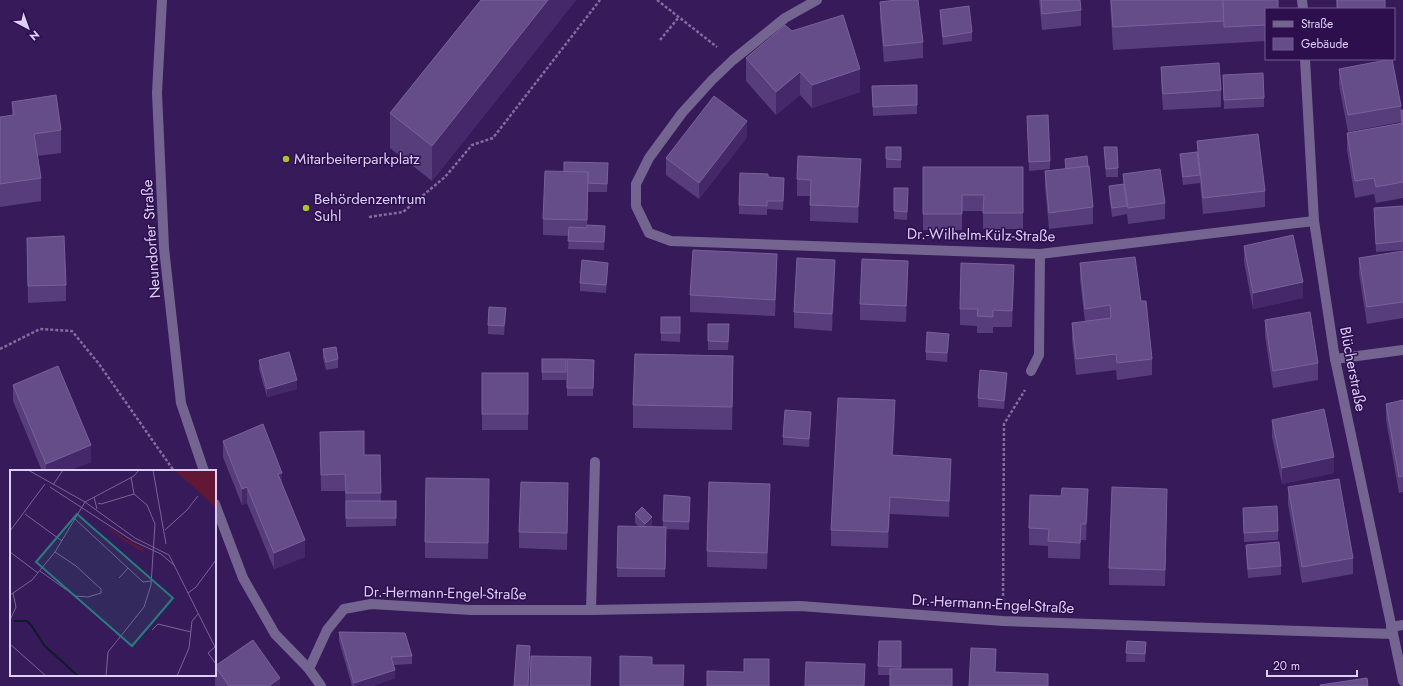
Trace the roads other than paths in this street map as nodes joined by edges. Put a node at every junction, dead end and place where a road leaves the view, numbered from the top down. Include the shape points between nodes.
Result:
1 (162, 0) edge
2 (817, 0) edge
3 (1305, 60) edge
4 (1314, 221) junction
5 (1040, 254) junction
6 (1403, 350) edge
7 (1335, 359) junction
8 (1031, 371) dead end
9 (595, 462) dead end
10 (204, 470) edge
11 (216, 507) edge
12 (591, 610) junction
13 (1403, 625) edge
14 (1392, 630) junction
15 (309, 669) junction
16 (1403, 681) edge
17 (321, 686) edge

1 - 10 street, Neundorfer Straße via 156,94 164,248 181,403
2 - 5 street, Dr.-Wilhelm-Külz-Straße via 785,18 733,60 682,113 649,158 636,184 636,206 649,233 671,241
3 - 4 street, Blücherstraße
4 - 5 street, Dr.-Wilhelm-Külz-Straße
4 - 7 street, Blücherstraße
5 - 8 street via 1039,355
6 - 7 street
7 - 14 street, Blücherstraße
9 - 12 street
11 - 15 street via 243,578 275,634
12 - 14 street, Dr.-Hermann-Engel-Straße via 800,606 1003,621
12 - 15 street, Dr.-Hermann-Engel-Straße via 471,610 371,604 344,609 327,630
13 - 14 street, Dr.-Hermann-Engel-Straße
14 - 16 street, Blücherstraße
15 - 17 street

